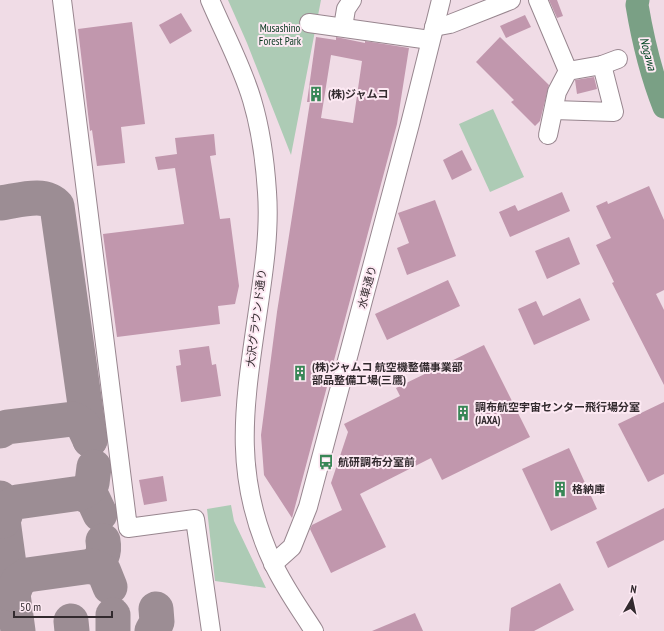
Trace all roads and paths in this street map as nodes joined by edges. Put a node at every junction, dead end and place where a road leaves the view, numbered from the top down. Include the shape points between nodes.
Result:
1 (62, 0) edge
2 (210, 0) edge
3 (352, 0) edge
4 (441, 0) edge
5 (511, 0) edge
6 (538, 0) edge
7 (309, 23) dead end
8 (343, 28) junction
9 (432, 33) junction
10 (568, 71) junction
11 (554, 110) junction
12 (548, 135) dead end
13 (275, 574) junction
14 (211, 631) edge
15 (314, 631) edge

1 - 14 street via 128,528 195,519
2 - 13 street, 大沢グラウンド通り via 252,100 262,138 267,193 266,238 244,409 244,450 248,490
3 - 8 street via 346,10
4 - 9 street, 水車通り
5 - 9 street
6 - 10 street
7 - 8 street
8 - 9 street
9 - 13 street, 水車通り via 308,507 292,547
10 - 11 street via 557,92
10 - 11 street via 610,62 614,112
11 - 12 street
13 - 15 street, 大沢グラウンド通り

